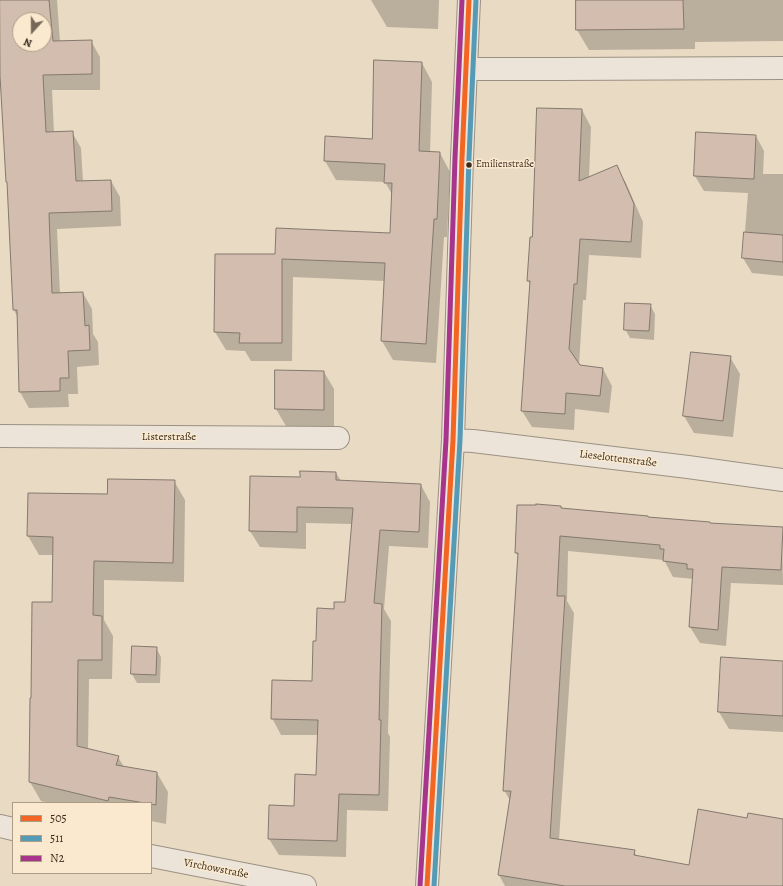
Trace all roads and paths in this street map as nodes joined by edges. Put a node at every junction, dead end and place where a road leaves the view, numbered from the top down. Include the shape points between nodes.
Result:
1 (469, 0) edge
2 (783, 68) edge
3 (466, 69) junction
4 (0, 436) edge
5 (338, 438) dead end
6 (453, 440) junction
7 (783, 480) edge
8 (0, 826) edge
9 (12, 829) edge
10 (152, 856) edge
11 (305, 886) edge
12 (427, 886) edge

1 - 3 street
2 - 3 street
3 - 6 street
4 - 5 street, Listerstraße
6 - 7 street, Lieselottenstraße
6 - 12 street
8 - 9 street
10 - 11 street, Virchowstraße

